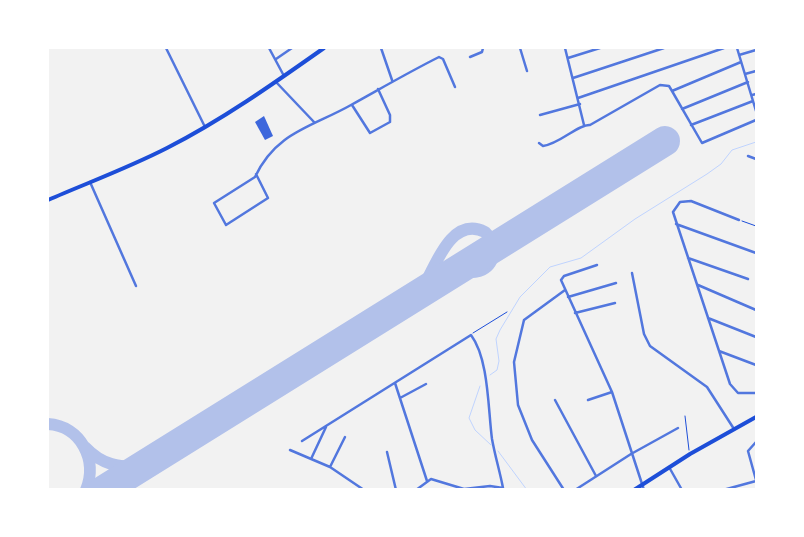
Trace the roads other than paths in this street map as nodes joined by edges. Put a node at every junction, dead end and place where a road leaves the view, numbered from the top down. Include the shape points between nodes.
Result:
1 (166, 48) edge
2 (269, 48) edge
3 (292, 48) edge
4 (324, 48) edge
5 (381, 48) edge
6 (483, 48) edge
7 (520, 48) edge
8 (565, 48) edge
9 (600, 48) edge
10 (664, 48) edge
11 (724, 48) edge
12 (737, 48) edge
13 (756, 50) edge
14 (739, 55) junction
15 (470, 58) dead end
16 (568, 58) junction
17 (276, 59) junction
18 (741, 62) junction
19 (527, 71) dead end
20 (756, 71) edge
21 (745, 74) junction
22 (284, 76) junction
23 (573, 78) junction
24 (392, 80) junction
25 (276, 82) junction
26 (748, 82) junction
27 (455, 87) dead end
28 (378, 89) junction
29 (672, 90) junction
30 (756, 94) edge
31 (752, 95) junction
32 (578, 98) junction
33 (754, 101) junction
34 (580, 104) junction
35 (352, 105) junction
36 (682, 109) junction
37 (756, 111) edge
38 (540, 115) dead end
39 (756, 120) edge
40 (314, 122) junction
41 (584, 125) junction
42 (691, 125) junction
43 (205, 127) junction
44 (539, 143) dead end
45 (748, 156) dead end
46 (756, 159) edge
47 (256, 174) junction
48 (90, 182) junction
49 (48, 200) edge
50 (739, 220) road end
51 (676, 224) junction
52 (756, 253) edge
53 (688, 258) junction
54 (597, 265) dead end
55 (632, 273) dead end
56 (748, 279) dead end
57 (616, 283) dead end
58 (697, 285) junction
59 (136, 286) dead end
60 (565, 290) junction
61 (568, 297) junction
62 (615, 303) dead end
63 (756, 310) edge
64 (575, 313) junction
65 (708, 318) junction
66 (756, 337) edge
67 (719, 352) junction
68 (756, 365) edge
69 (395, 383) junction
70 (426, 384) dead end
71 (612, 392) junction
72 (756, 393) edge
73 (400, 398) junction
74 (555, 400) dead end
75 (588, 400) dead end
76 (756, 417) edge
77 (326, 427) junction
78 (678, 428) dead end
79 (735, 430) junction
80 (345, 437) dead end
81 (302, 441) dead end
82 (756, 442) edge
83 (290, 450) dead end
84 (387, 452) dead end
85 (631, 454) junction
86 (311, 459) junction
87 (330, 467) junction
88 (669, 467) junction
89 (596, 476) junction
90 (427, 481) junction
91 (756, 481) edge
92 (643, 487) edge
93 (504, 489) edge
94 (364, 490) edge
95 (396, 490) edge
96 (416, 490) edge
97 (564, 490) edge
98 (574, 490) edge
99 (634, 490) edge
100 (682, 490) edge
101 (723, 490) edge

1 - 43 street
2 - 17 street
3 - 17 street
4 - 22 main road
5 - 24 street
6 - 15 street via 482,52
7 - 19 street
8 - 16 street
9 - 16 street
10 - 23 street
11 - 32 street
12 - 14 street
13 - 14 street
14 - 18 street
16 - 23 street
17 - 22 street
18 - 21 street
18 - 29 street
20 - 21 street
21 - 26 street
22 - 25 main road
23 - 32 street
24 - 27 street via 439,57 443,59
24 - 28 street
25 - 40 street
25 - 43 main road
26 - 31 street
26 - 36 street
28 - 35 street
28 - 35 street via 390,120 372,133
29 - 36 street
29 - 41 street via 669,86 660,85 598,121
30 - 31 street
31 - 33 street
32 - 34 street
33 - 37 street
33 - 42 street
34 - 38 street
34 - 41 street
35 - 40 street
36 - 42 street
39 - 42 street via 703,143
40 - 47 street via 282,140
41 - 44 street via 550,146
43 - 48 main road via 138,163
45 - 46 street
47 - 47 street via 268,199 227,224 213,205
48 - 49 main road
48 - 59 street
50 - 51 street via 686,200 674,208
51 - 52 street
51 - 53 street
53 - 56 street
53 - 58 street
54 - 60 street via 562,278
55 - 79 street via 644,334 650,346 707,387
57 - 61 street
58 - 63 street
58 - 65 street
60 - 61 street
60 - 97 street via 524,320 514,362 518,406 532,440
61 - 64 street
62 - 64 street
64 - 71 street
65 - 66 street
65 - 67 street
67 - 68 street
67 - 72 street via 733,390 744,394
69 - 73 street
69 - 77 street
69 - 93 street via 471,335 478,347 489,391 492,438
70 - 73 street
71 - 75 street
71 - 85 street
73 - 90 street
74 - 89 street
76 - 79 main road
77 - 81 street
77 - 86 street
78 - 85 street
79 - 88 main road
80 - 87 street
82 - 91 street via 749,448 748,455
83 - 86 street
84 - 95 street
85 - 89 street
85 - 92 street
86 - 87 street
87 - 94 street
88 - 92 main road
88 - 100 street
89 - 98 street
90 - 93 street via 436,480 464,489 490,486
90 - 96 street
91 - 101 street
92 - 99 main road

